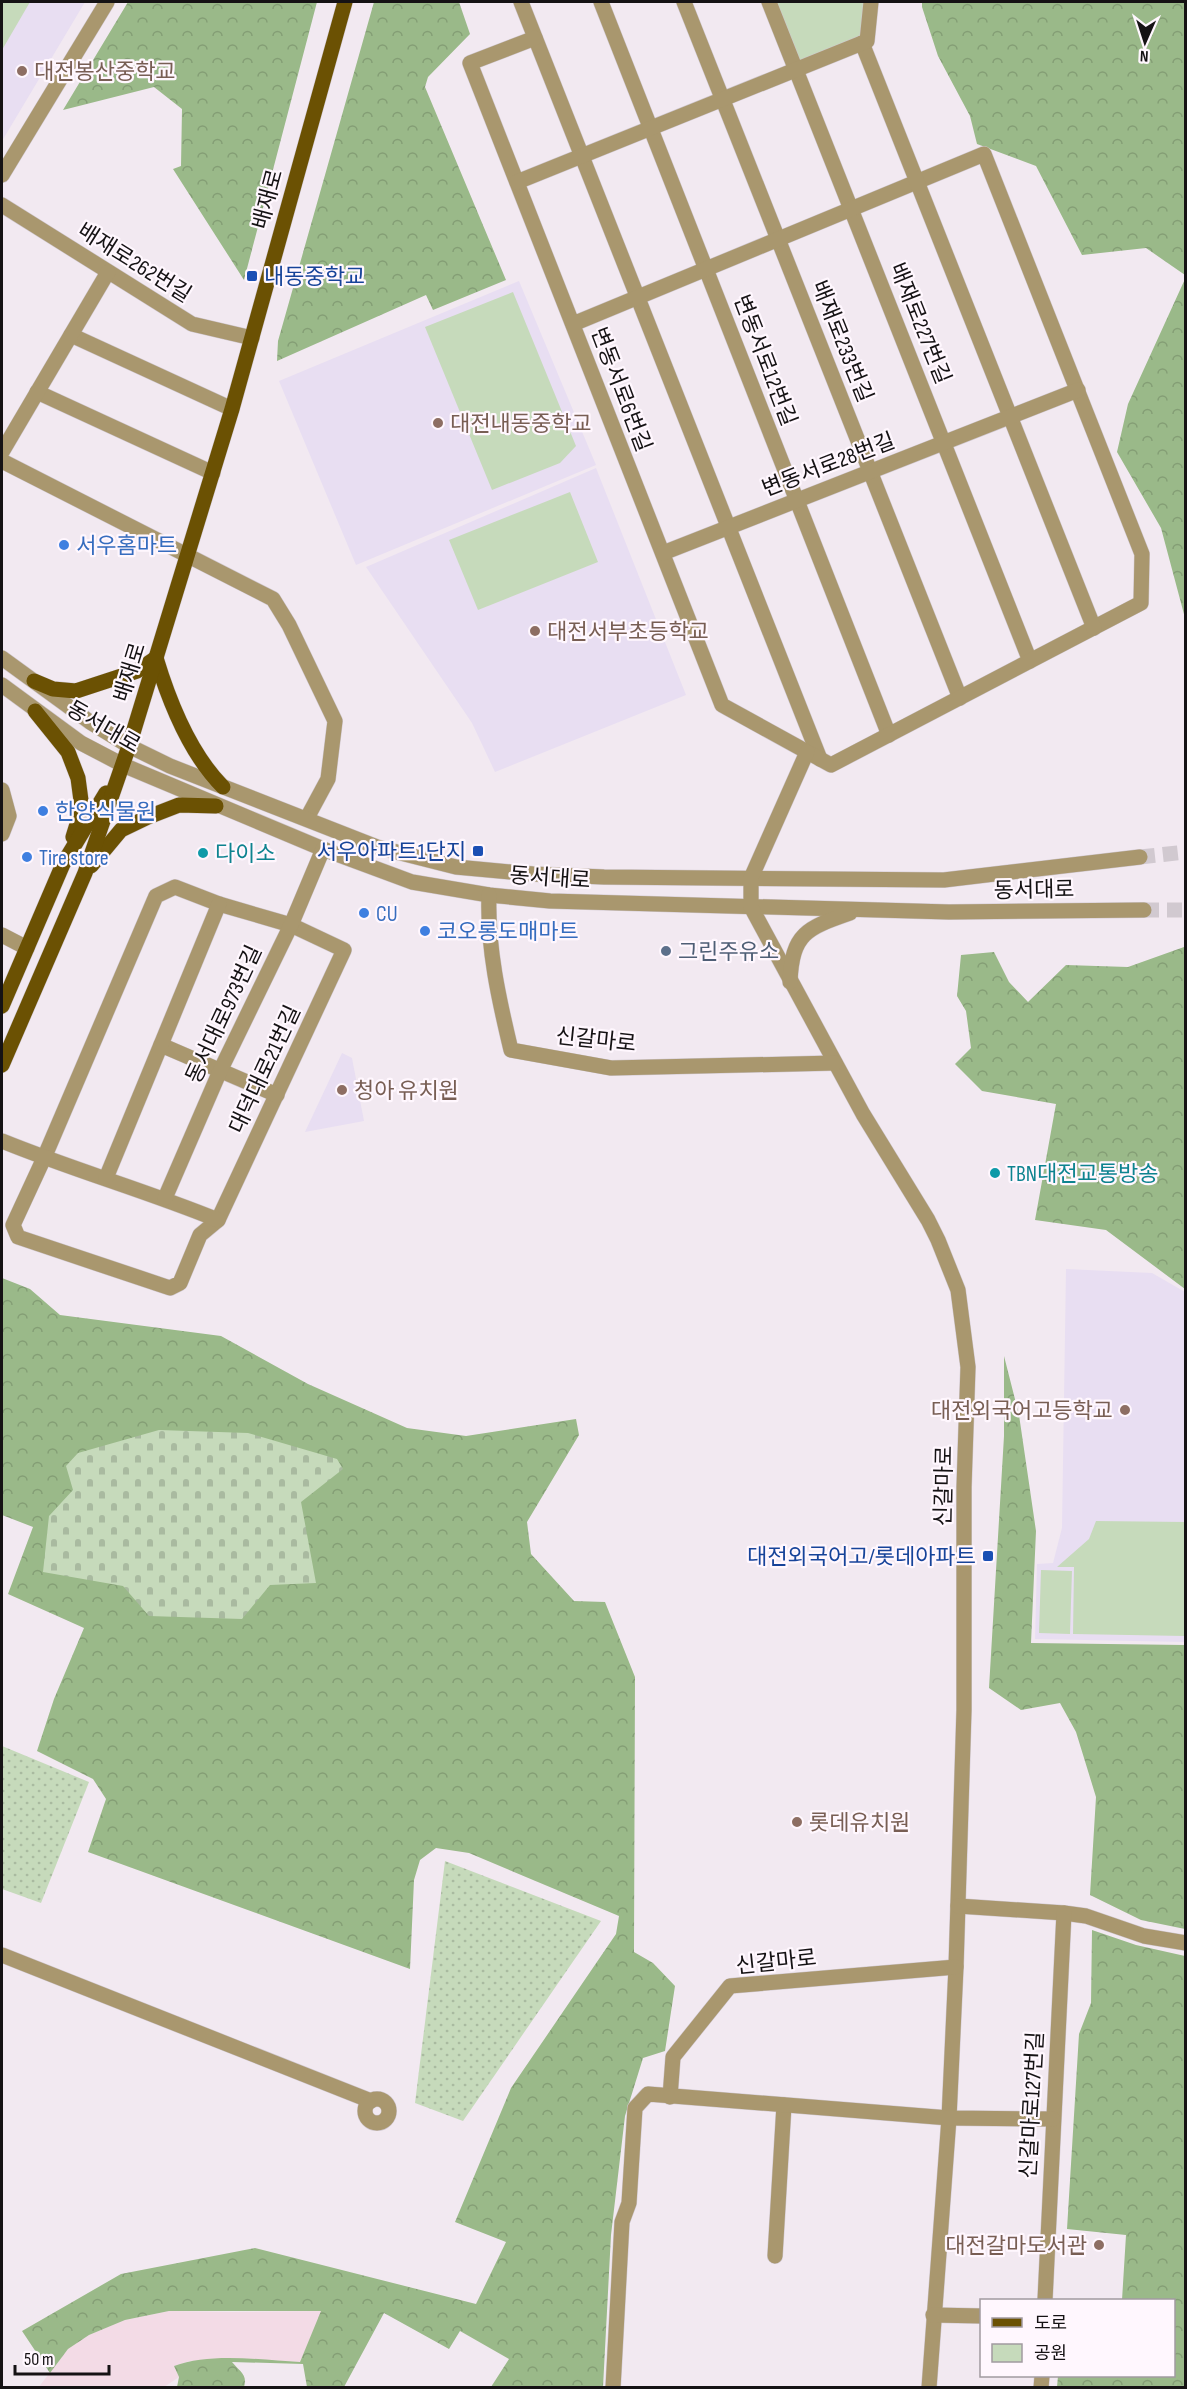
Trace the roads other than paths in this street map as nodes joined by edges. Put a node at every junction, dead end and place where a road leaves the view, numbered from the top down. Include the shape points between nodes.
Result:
1 (107, 2) edge
2 (345, 2) edge
3 (521, 2) edge
4 (601, 2) edge
5 (684, 2) edge
6 (769, 2) edge
7 (871, 2) edge
8 (535, 38) junction
9 (862, 44) junction
10 (796, 70) junction
11 (723, 99) junction
12 (651, 128) junction
13 (582, 156) junction
14 (2, 175) edge
15 (517, 182) junction
16 (917, 182) junction
17 (2, 205) edge
18 (852, 209) junction
19 (778, 239) junction
20 (706, 269) junction
21 (108, 272) junction
22 (638, 297) junction
23 (573, 324) junction
24 (71, 335) junction
25 (252, 338) junction
26 (1078, 390) junction
27 (37, 392) junction
28 (232, 409) junction
29 (1010, 417) junction
30 (944, 443) junction
31 (2, 452) edge
32 (2, 461) edge
33 (871, 472) junction
34 (213, 473) junction
35 (797, 501) junction
36 (729, 528) junction
37 (663, 554) junction
38 (187, 557) junction
39 (1094, 628) junction
40 (2, 658) edge
41 (156, 658) junction
42 (1030, 661) junction
43 (34, 681) junction
44 (2, 685) edge
45 (960, 698) junction
46 (35, 711) junction
47 (889, 735) junction
48 (129, 746) junction
49 (813, 756) junction
50 (123, 765) junction
51 (223, 788) junction
52 (2, 790) edge
53 (216, 806) junction
54 (307, 818) junction
55 (2, 834) edge
56 (323, 849) junction
57 (1140, 857) tunnel mouth
58 (63, 864) junction
59 (85, 873) junction
60 (751, 878) junction
61 (489, 895) junction
62 (219, 904) junction
63 (751, 907) junction
64 (857, 910) junction
65 (1144, 910) tunnel mouth
66 (291, 925) junction
67 (2, 935) edge
68 (27, 948) junction
69 (790, 982) junction
70 (2, 1006) edge
71 (161, 1045) junction
72 (835, 1063) junction
73 (2, 1065) edge
74 (220, 1071) junction
75 (277, 1095) junction
76 (2, 1141) edge
77 (44, 1158) junction
78 (106, 1178) junction
79 (165, 1198) junction
80 (218, 1220) junction
81 (958, 1906) junction
82 (1064, 1912) junction
83 (1185, 1943) edge
84 (2, 1954) edge
85 (956, 1967) junction
86 (670, 2097) junction
87 (371, 2101) dead end
88 (784, 2105) junction
89 (949, 2118) junction
90 (1053, 2119) junction
91 (775, 2256) dead end
92 (1045, 2299) edge
93 (933, 2315) junction
94 (980, 2316) edge
95 (613, 2388) edge
96 (929, 2388) edge

1 - 14 street
2 - 25 main road, 배재로
3 - 8 street
4 - 12 street, 변동서로12번길
5 - 11 street, 배재로233번길
6 - 10 street, 배재로227번길
7 - 9 street via 867,41
8 - 13 street
8 - 15 street, 변동서로6번길 via 470,63
9 - 10 street
9 - 16 street
10 - 11 street
10 - 18 street, 배재로227번길
11 - 12 street
11 - 19 street, 배재로233번길
12 - 13 street
12 - 20 street, 변동서로12번길
13 - 15 street
13 - 22 street
15 - 23 street, 변동서로6번길
16 - 18 street
16 - 26 street via 984,154
16 - 29 street
17 - 21 street, 배재로262번길
18 - 19 street
18 - 30 street, 배재로227번길
19 - 20 street
19 - 33 street, 배재로233번길
20 - 22 street
20 - 35 street, 변동서로12번길
21 - 24 street
21 - 25 street, 배재로262번길 via 192,324
22 - 23 street
22 - 36 street
23 - 37 street, 변동서로6번길
24 - 27 street
24 - 28 street
25 - 28 main road, 배재로
26 - 29 street, 변동서로28번길
26 - 39 street via 1142,554 1141,603
27 - 31 street
27 - 34 street
28 - 34 main road, 배재로
29 - 30 street, 변동서로28번길
29 - 39 street
30 - 33 street, 변동서로28번길
30 - 42 street, 배재로227번길
32 - 38 street
33 - 35 street, 변동서로28번길
33 - 45 street, 배재로233번길
34 - 38 main road, 배재로
35 - 36 street, 변동서로28번길
35 - 47 street, 변동서로12번길
36 - 37 street, 변동서로28번길
36 - 49 street
37 - 49 street, 변동서로6번길 via 722,705
38 - 41 main road, 배재로
38 - 54 street via 273,599 335,721 328,779
39 - 42 street
40 - 43 street, 동서대로
41 - 43 main road via 137,671 76,691 53,689
41 - 48 main road, 배재로
41 - 51 main road via 165,688 198,755
42 - 45 street
43 - 48 street, 동서대로
44 - 46 street, 동서대로
45 - 47 street
46 - 50 street, 동서대로
46 - 58 main road via 68,752 78,778 82,808
47 - 49 street via 831,765
48 - 50 main road, 배재로
48 - 51 street, 동서대로
49 - 60 street
50 - 53 street, 동서대로
50 - 58 main road
50 - 59 main road
51 - 54 street, 동서대로
52 - 55 street via 9,816
53 - 56 street, 동서대로
53 - 59 main road via 179,806 121,830
54 - 60 street, 동서대로 via 377,847 456,867 545,875
56 - 61 street, 동서대로 via 412,882
56 - 66 street, 동서대로973번길
57 - 60 street, 동서대로 via 944,880
58 - 68 main road
59 - 73 main road
60 - 63 street
61 - 63 street, 동서대로 via 550,902
61 - 72 street, 신갈마로 via 488,922 511,1050 611,1068
62 - 66 street, 대덕대로21번길
62 - 71 street
62 - 77 street, 대덕대로21번길 via 175,887 156,896
63 - 64 street, 동서대로
63 - 69 street, 신갈마로
64 - 65 street, 동서대로
64 - 69 street via 817,924 803,934 791,959
66 - 74 street, 동서대로973번길
66 - 75 street, 대덕대로21번길 via 344,950
67 - 68 street
68 - 70 main road
69 - 72 street, 신갈마로
71 - 74 street
71 - 78 street
72 - 81 street, 신갈마로 via 928,1220 958,1290 968,1367
74 - 75 street
74 - 79 street, 동서대로973번길
75 - 80 street, 대덕대로21번길
76 - 77 street
77 - 78 street
77 - 80 street, 대덕대로21번길 via 13,1225 18,1237 170,1288 180,1283 200,1234
78 - 79 street
79 - 80 street
81 - 82 street
81 - 85 street, 신갈마로
82 - 83 street via 1144,1936
82 - 90 street, 신갈마로127번길
84 - 87 street
85 - 86 street, 신갈마로 via 730,1986 673,2057
85 - 89 street, 신갈마로
86 - 88 street
86 - 95 street via 648,2094 635,2108 629,2204 622,2222
88 - 89 street
88 - 91 street
89 - 90 street
89 - 93 street, 신갈마로
90 - 92 street, 신갈마로127번길
93 - 94 street
93 - 96 street, 신갈마로

